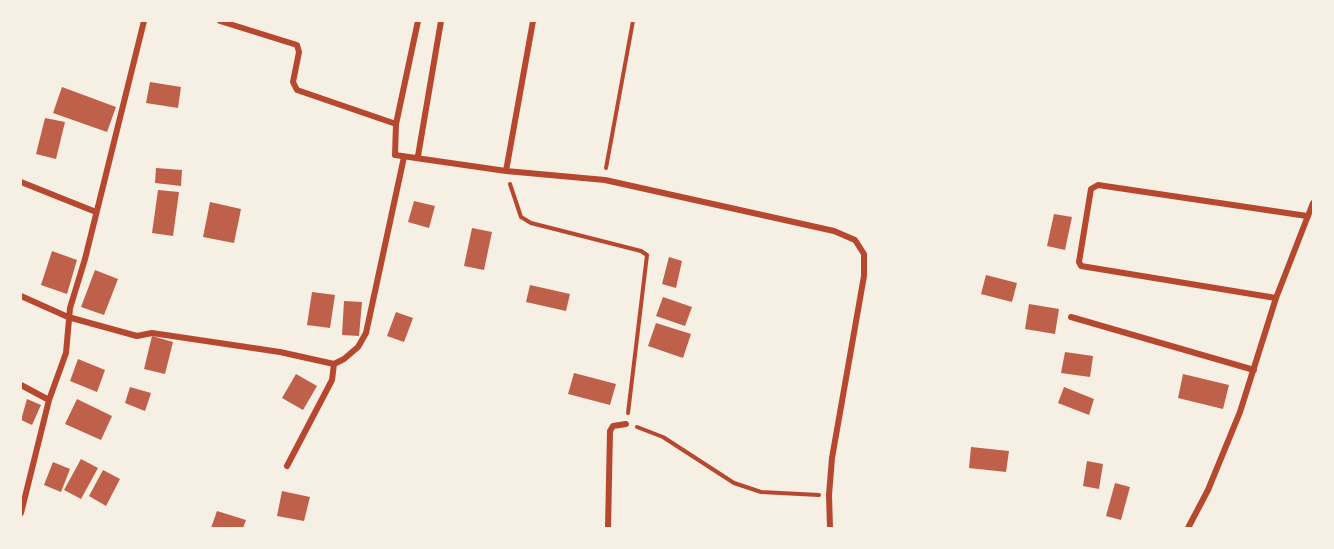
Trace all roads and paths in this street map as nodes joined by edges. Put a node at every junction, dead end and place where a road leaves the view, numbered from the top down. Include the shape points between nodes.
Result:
1 (144, 21) edge
2 (220, 21) edge
3 (418, 21) edge
4 (441, 21) edge
5 (533, 21) edge
6 (633, 21) edge
7 (396, 124) junction
8 (418, 156) junction
9 (404, 157) junction
10 (506, 171) junction
11 (605, 180) junction
12 (21, 182) edge
13 (1313, 203) edge
14 (96, 212) junction
15 (1307, 216) junction
16 (21, 296) edge
17 (1276, 298) junction
18 (68, 317) junction
19 (1071, 317) dead end
20 (334, 364) junction
21 (1254, 370) junction
22 (21, 385) edge
23 (49, 400) junction
24 (626, 424) junction
25 (287, 466) dead end
26 (829, 495) junction
27 (21, 513) edge
28 (608, 528) edge
29 (830, 528) edge
30 (1188, 528) edge

1 - 14 street
2 - 7 street via 297,45 293,82 297,90
3 - 7 street
4 - 8 street
5 - 10 street
6 - 11 path via 606,155
7 - 9 street via 395,155
8 - 9 street
8 - 10 street
9 - 20 street via 366,333 358,348
10 - 11 street
10 - 24 path via 521,217 531,224 646,255
11 - 26 street via 834,231 855,240 864,254 864,276
12 - 14 street
13 - 15 street
14 - 18 street
15 - 17 street
15 - 17 street via 1098,185 1091,189 1081,266
16 - 18 street
17 - 21 street
18 - 20 street via 137,336 152,333
18 - 23 street via 66,352
19 - 21 street
20 - 25 street via 333,380
21 - 30 street via 1215,475
22 - 23 street
23 - 27 street
24 - 26 path via 663,437 734,483 761,492
24 - 28 street via 613,426 610,431
26 - 29 street

